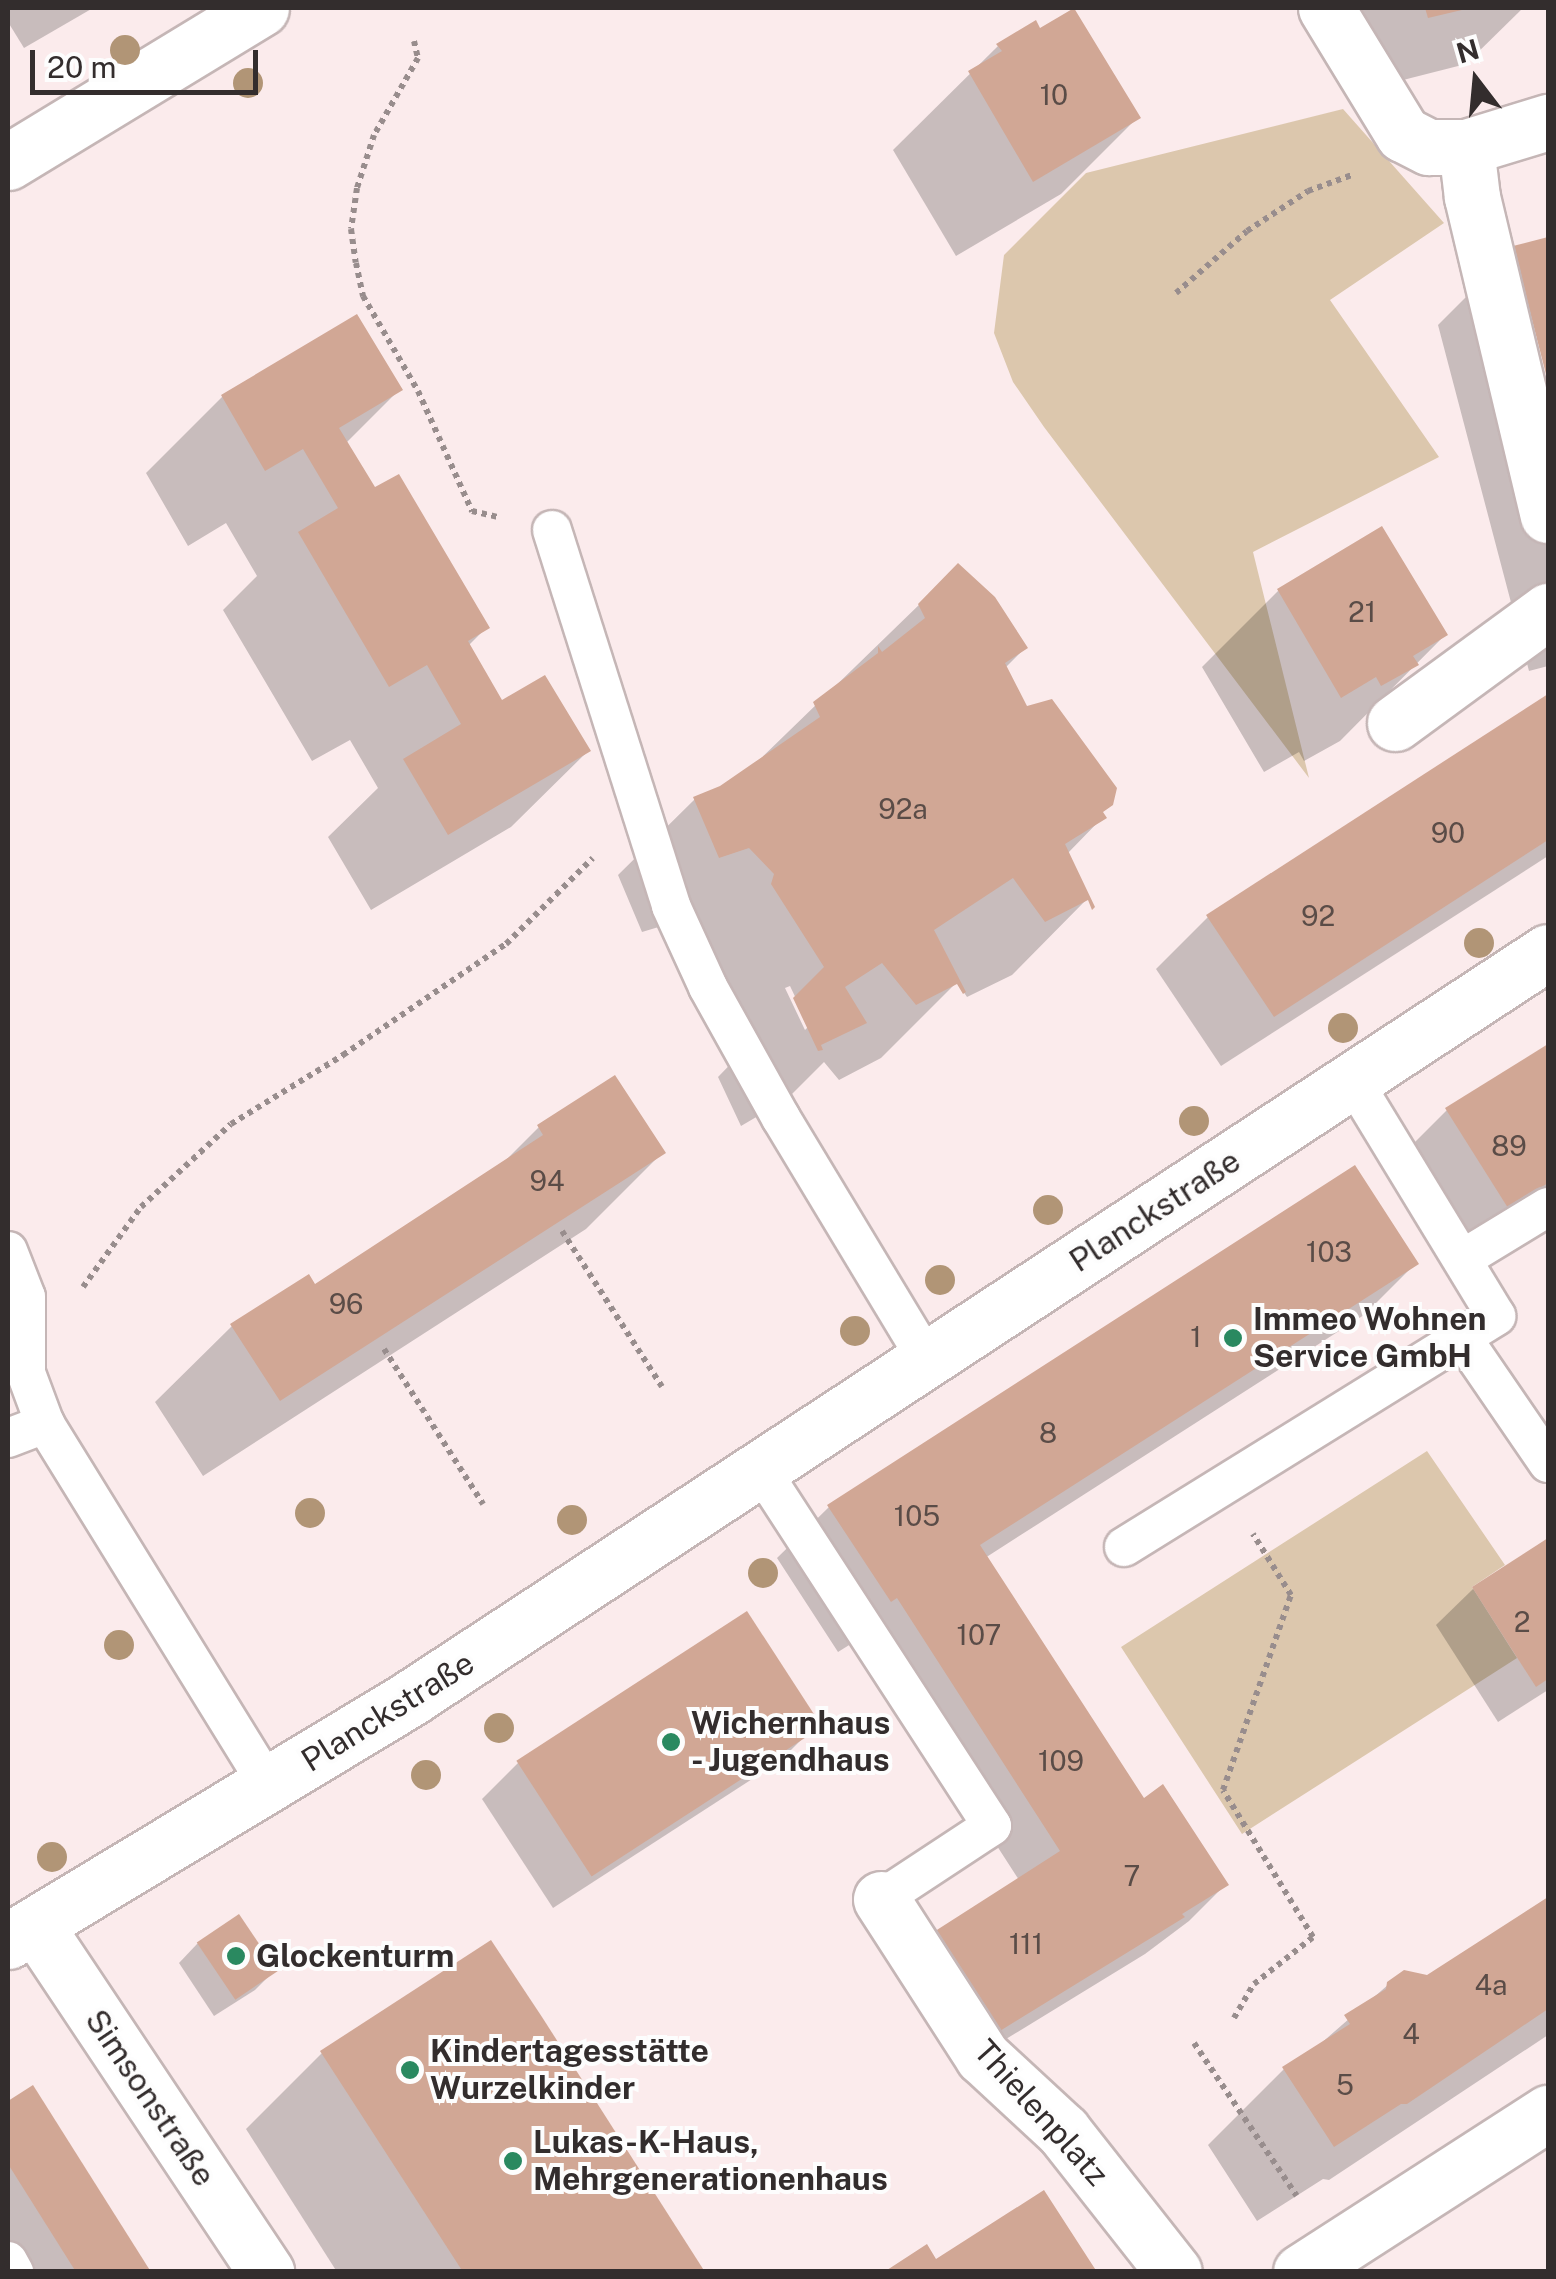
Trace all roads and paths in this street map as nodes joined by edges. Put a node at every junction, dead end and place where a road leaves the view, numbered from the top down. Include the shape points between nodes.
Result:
1 (260, 8) edge
2 (1326, 8) edge
3 (414, 41) dead end
4 (1548, 122) edge
5 (1404, 134) junction
6 (1466, 147) junction
7 (8, 162) edge
8 (1176, 293) dead end
9 (1548, 515) edge
10 (552, 530) joint
11 (1548, 611) edge
12 (1395, 723) dead end
13 (641, 817) junction
14 (1548, 952) edge
15 (1353, 1081) junction
16 (1548, 1207) edge
17 (562, 1231) dead end
18 (8, 1251) edge
19 (1464, 1258) junction
20 (1460, 1336) junction
21 (28, 1337) junction
22 (384, 1350) dead end
23 (927, 1360) junction
24 (662, 1386) dead end
25 (45, 1424) junction
26 (8, 1438) edge
27 (1548, 1463) edge
28 (761, 1470) junction
29 (483, 1504) dead end
30 (1124, 1547) dead end
31 (1270, 1562) dead end
32 (268, 1787) junction
33 (881, 1899) joint
34 (21, 1933) edge
35 (1234, 2018) dead end
36 (1194, 2043) dead end
37 (1548, 2113) edge
38 (8, 2261) edge
39 (1317, 2261) edge
40 (14, 2272) edge
41 (266, 2272) edge
42 (1174, 2272) edge

1 - 7 street
2 - 5 street
3 - 10 path via 418,58 374,135 357,188 351,228 362,296 418,391 472,511
4 - 6 street
5 - 6 street via 1429,147
5 - 8 path via 1402,157 1308,191 1247,230
6 - 9 street via 1472,198
10 - 13 lane
11 - 12 street
13 - 21 path via 506,944 231,1124 141,1208 59,1320
13 - 23 lane via 708,987
14 - 15 street, Planckstraße
15 - 19 lane
15 - 23 street, Planckstraße
16 - 19 lane
17 - 24 path
18 - 21 lane via 26,1297
19 - 20 lane via 1496,1316
20 - 27 lane
20 - 30 lane
21 - 25 lane via 26,1373
22 - 29 path
23 - 28 street, Planckstraße
25 - 26 lane
25 - 32 lane
28 - 32 street, Planckstraße
28 - 33 lane via 992,1826
31 - 35 path via 1291,1595 1223,1790 1312,1937 1254,1984
32 - 34 street, Planckstraße
33 - 42 street, Thielenplatz via 983,2057 1063,2131
34 - 41 street, Simsonstraße
36 - 39 path
37 - 39 street
38 - 40 lane

